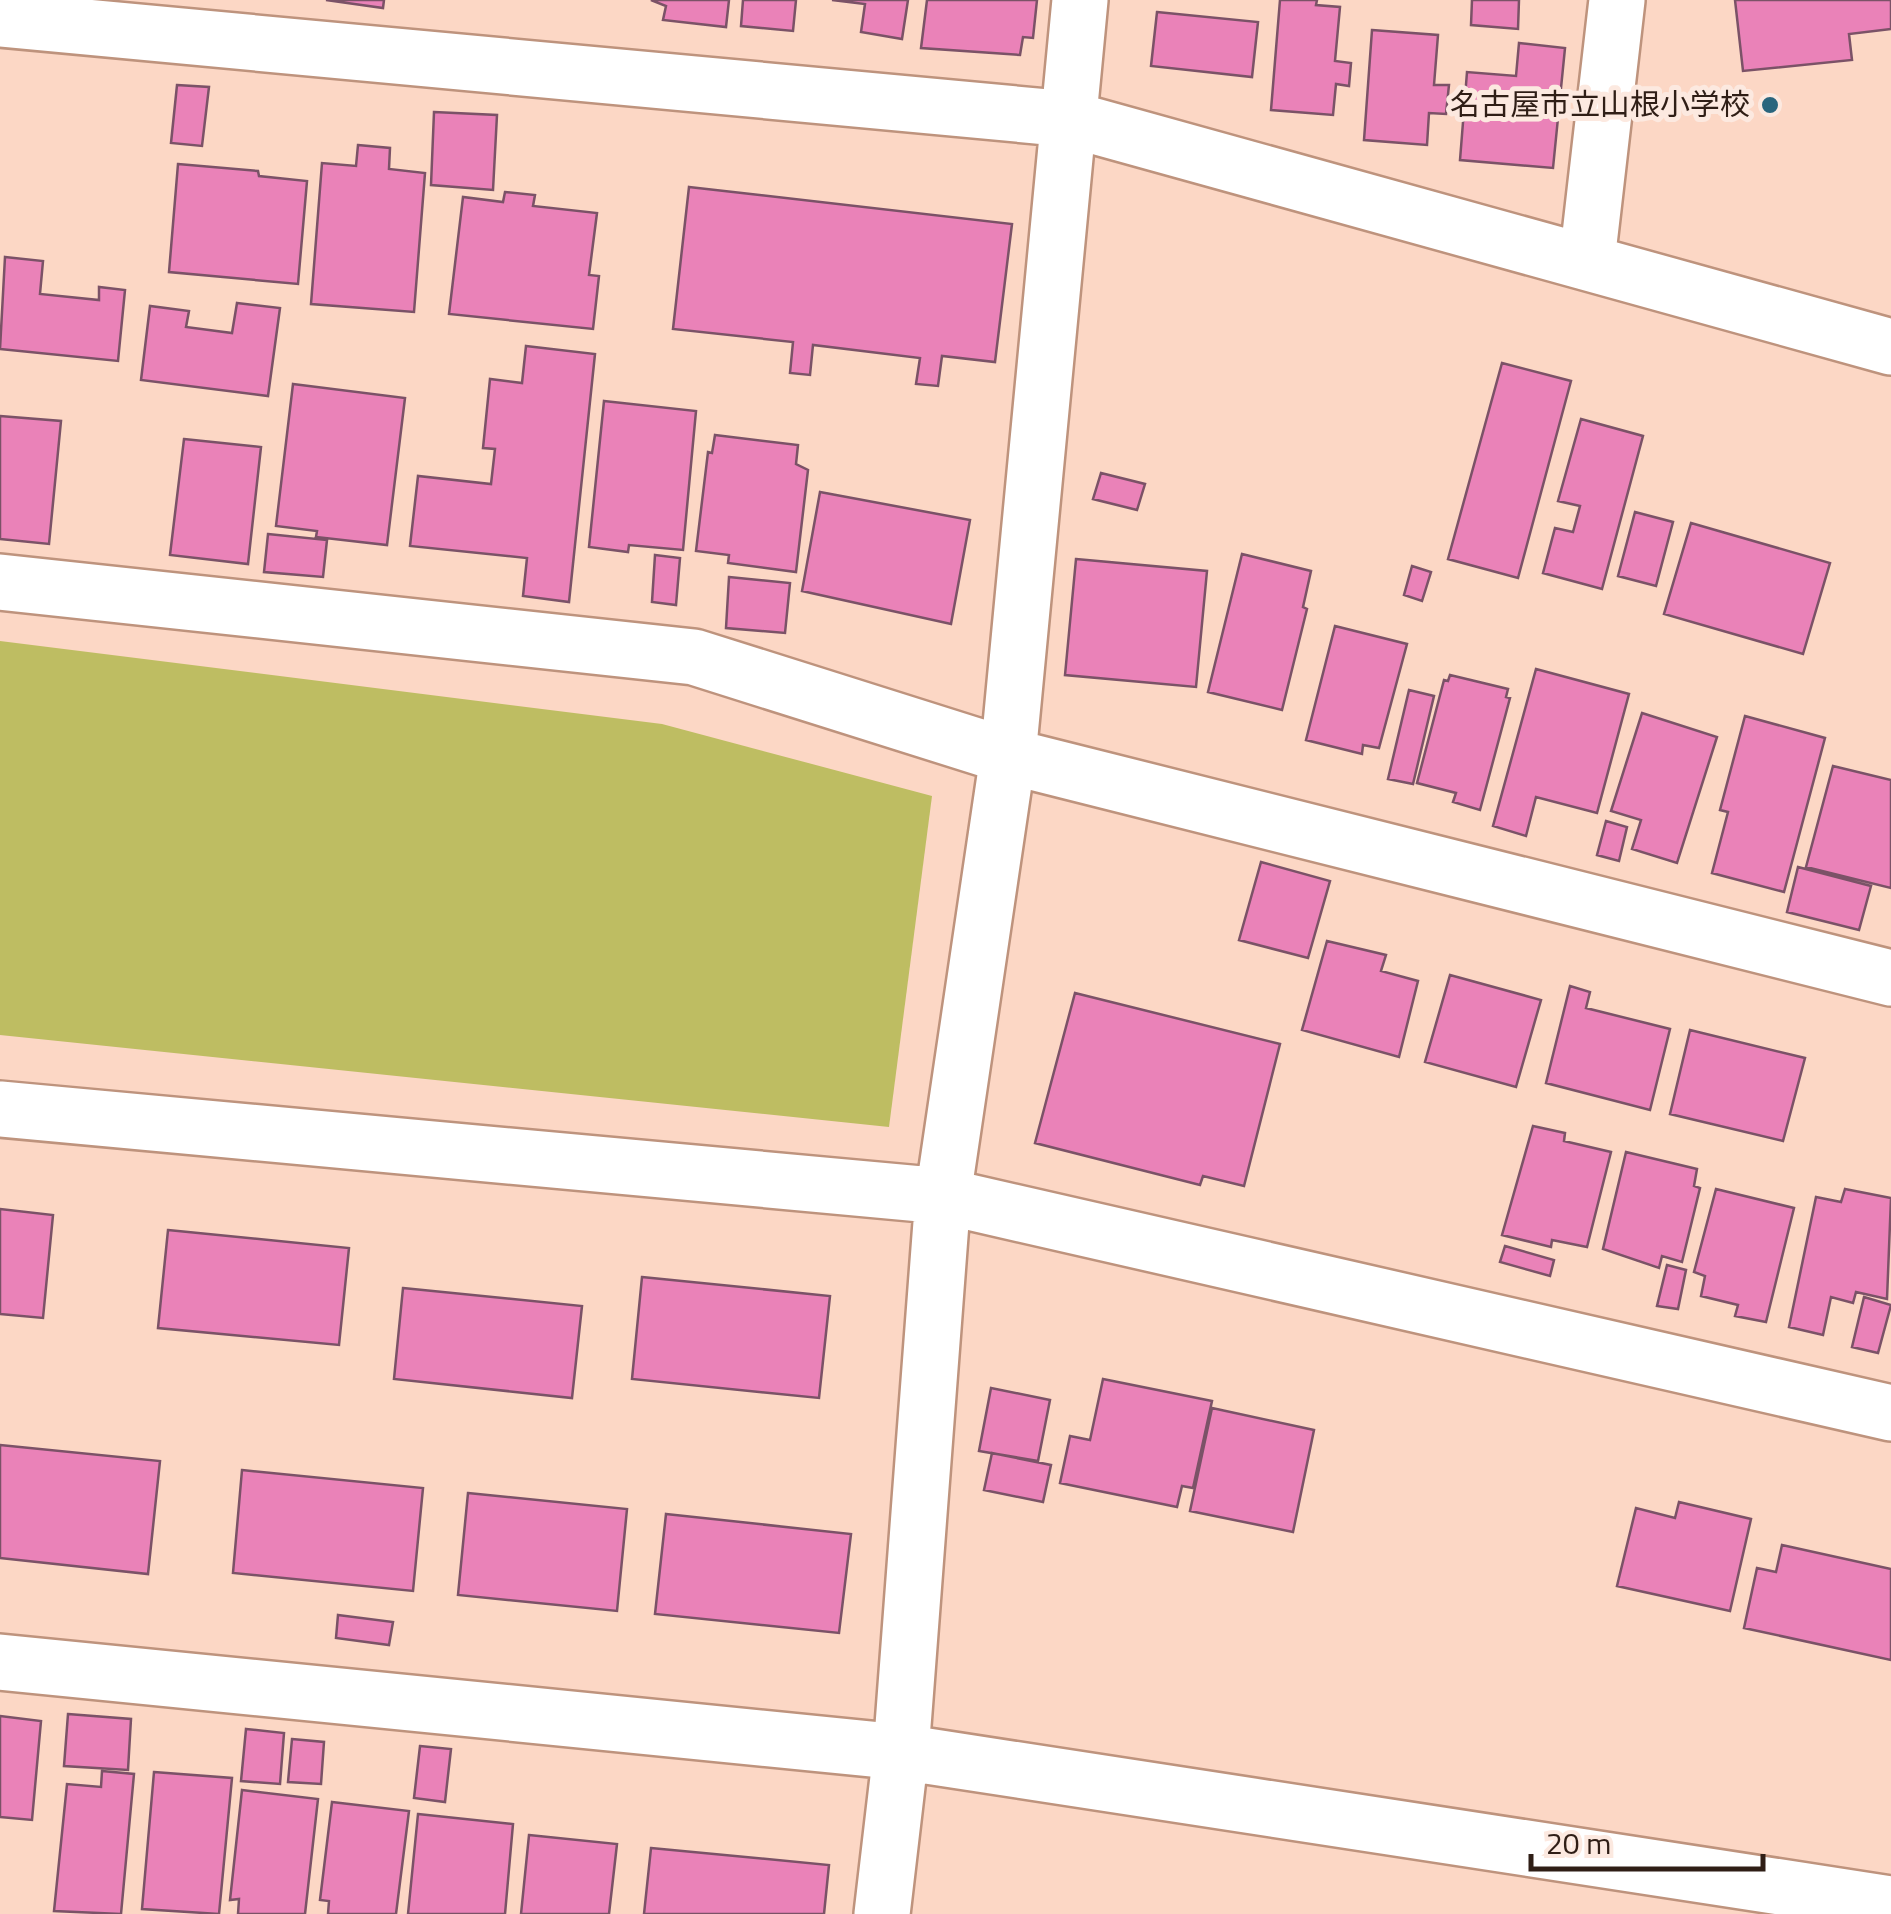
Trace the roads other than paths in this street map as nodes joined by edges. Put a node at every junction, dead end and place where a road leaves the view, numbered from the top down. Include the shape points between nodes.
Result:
1 (1080, 0) edge
2 (1617, 0) edge
3 (0, 18) edge
4 (1069, 119) junction
5 (1587, 261) junction
6 (1891, 347) edge
7 (0, 582) edge
8 (1008, 756) junction
9 (1891, 978) edge
10 (0, 1109) edge
11 (943, 1196) junction
12 (1891, 1412) edge
13 (0, 1662) edge
14 (901, 1752) junction
15 (1891, 1904) edge
16 (882, 1914) edge

1 - 4 street
2 - 5 street
3 - 4 street
4 - 5 street
4 - 8 street
5 - 6 street
7 - 8 street via 694,657
8 - 9 street
8 - 11 street
10 - 11 street
11 - 12 street
11 - 14 street
13 - 14 street
14 - 15 street
14 - 16 street

